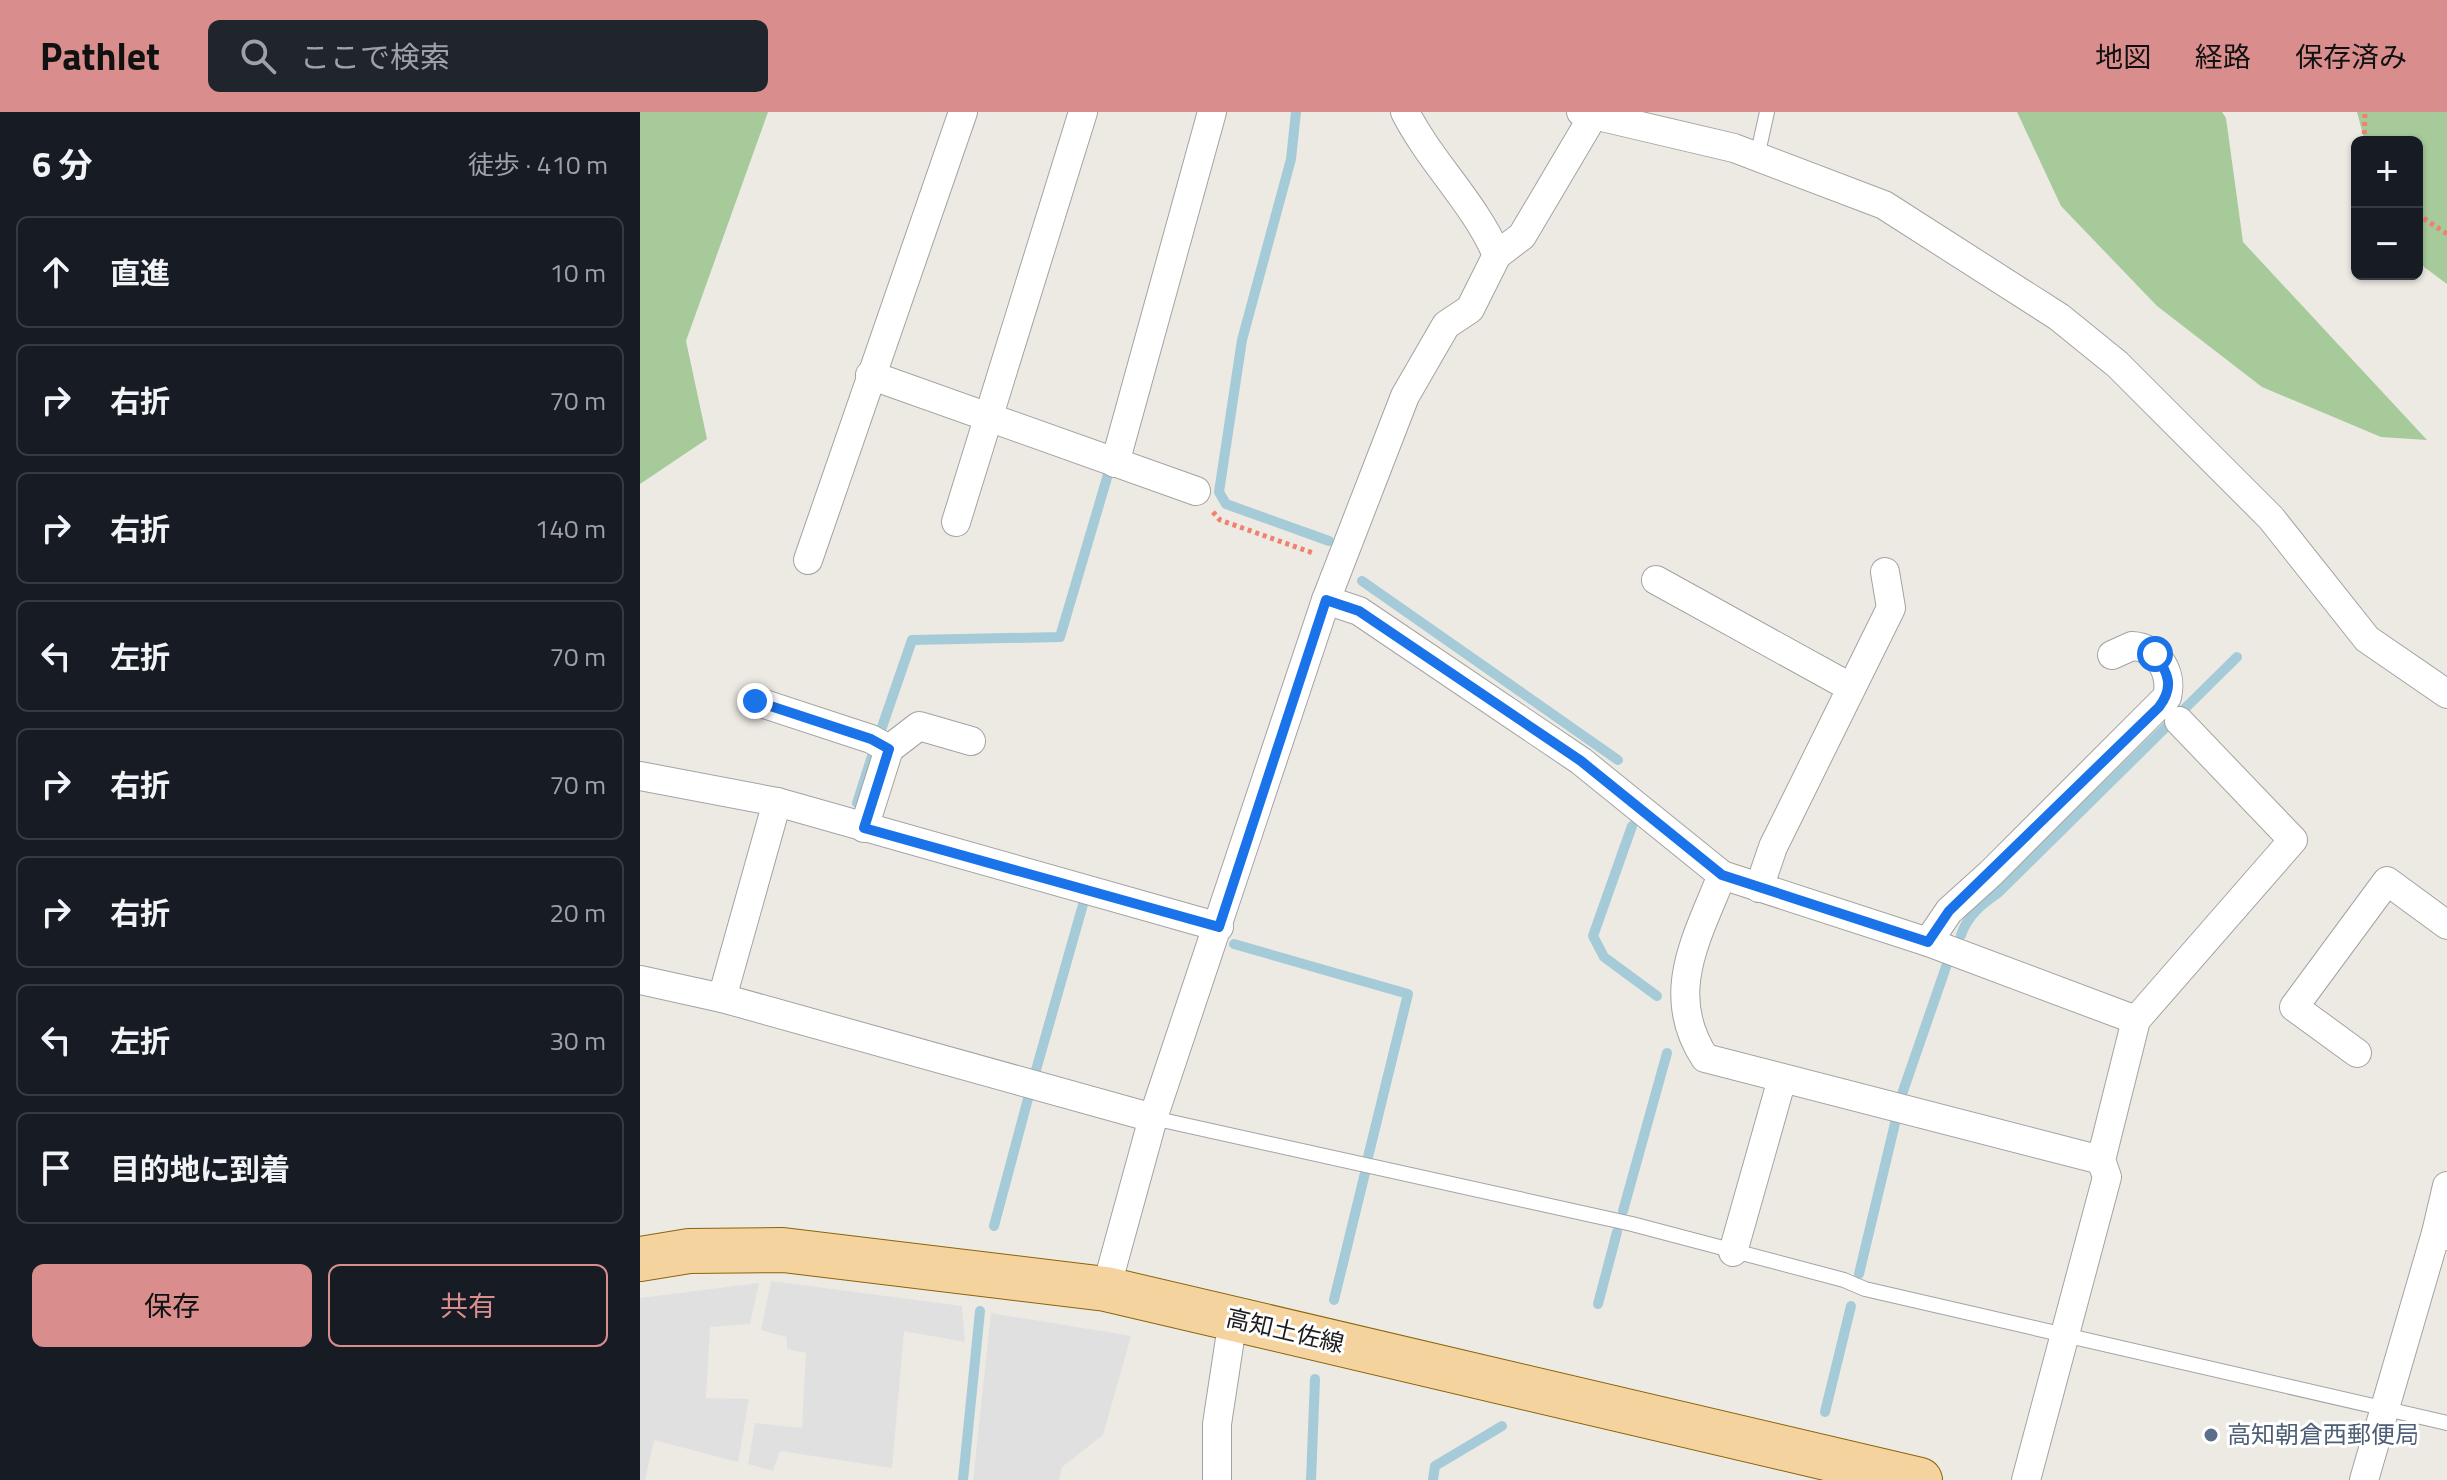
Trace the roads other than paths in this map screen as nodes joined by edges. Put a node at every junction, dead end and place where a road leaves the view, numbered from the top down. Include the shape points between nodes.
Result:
1 (963, 112) edge
2 (1083, 112) edge
3 (1212, 112) edge
4 (1405, 112) edge
5 (1767, 112) edge
6 (1587, 114) edge
7 (1757, 157) junction
8 (1497, 255) junction
9 (870, 375) junction
10 (988, 417) junction
11 (1115, 463) junction
12 (1196, 491) road end
13 (956, 522) dead end
14 (808, 560) dead end
15 (1885, 572) dead end
16 (1656, 580) dead end
17 (1326, 600) junction
18 (2112, 655) dead end
19 (1850, 687) junction
20 (2447, 694) edge
21 (755, 701) dead end
22 (2179, 721) dead end
23 (971, 741) dead end
24 (889, 749) junction
25 (640, 776) edge
26 (777, 802) junction
27 (864, 828) junction
28 (1722, 875) junction
29 (1759, 888) junction
30 (2447, 925) edge
31 (1219, 927) junction
32 (1928, 942) junction
33 (640, 980) edge
34 (722, 998) junction
35 (2136, 1020) junction
36 (2357, 1053) dead end
37 (1782, 1079) junction
38 (1153, 1118) junction
39 (2101, 1160) junction
40 (2447, 1186) edge
41 (2442, 1235) edge
42 (1733, 1252) junction
43 (640, 1259) edge
44 (1106, 1289) junction
45 (1233, 1319) junction
46 (2064, 1336) junction
47 (2384, 1407) junction
48 (2447, 1423) edge
49 (1895, 1478) edge
50 (1217, 1480) edge
51 (2026, 1480) edge
52 (2364, 1480) edge

1 - 9 street
2 - 10 street
3 - 11 street
4 - 8 street via 1485,228
5 - 7 lane
6 - 7 street
6 - 8 street via 1522,236
7 - 20 street via 1884,205 2059,317 2117,364 2271,518 2367,639
8 - 17 street via 1470,309 1446,325 1405,396
9 - 10 street
9 - 14 street
10 - 11 street
10 - 13 street
11 - 12 street
15 - 19 street via 1891,608
16 - 19 street
17 - 28 street via 1359,611 1581,761
17 - 31 street
18 - 32 street via 2132,646 2155,654 2166,670 2167,697 1949,911
19 - 29 street via 1773,847
21 - 24 street
22 - 35 street via 2293,840
23 - 24 street via 919,726
24 - 27 street
25 - 26 street
26 - 27 street
26 - 34 street
27 - 31 street
28 - 29 street
28 - 37 street via 1684,972 1690,1036 1705,1058
29 - 32 street
30 - 36 street via 2387,881 2294,1007
31 - 38 street
32 - 35 street
33 - 34 street
34 - 38 street
35 - 39 street
37 - 39 street
37 - 42 street
38 - 42 lane via 1632,1224
38 - 44 street
39 - 46 street via 2107,1177
40 - 41 street
41 - 47 street
42 - 46 lane
43 - 44 main road, 高知土佐線 via 689,1251 783,1250
44 - 45 main road, 高知土佐線
45 - 49 main road, 高知土佐線
45 - 50 street via 1217,1424
46 - 47 lane
46 - 51 street
47 - 48 lane
47 - 52 street

